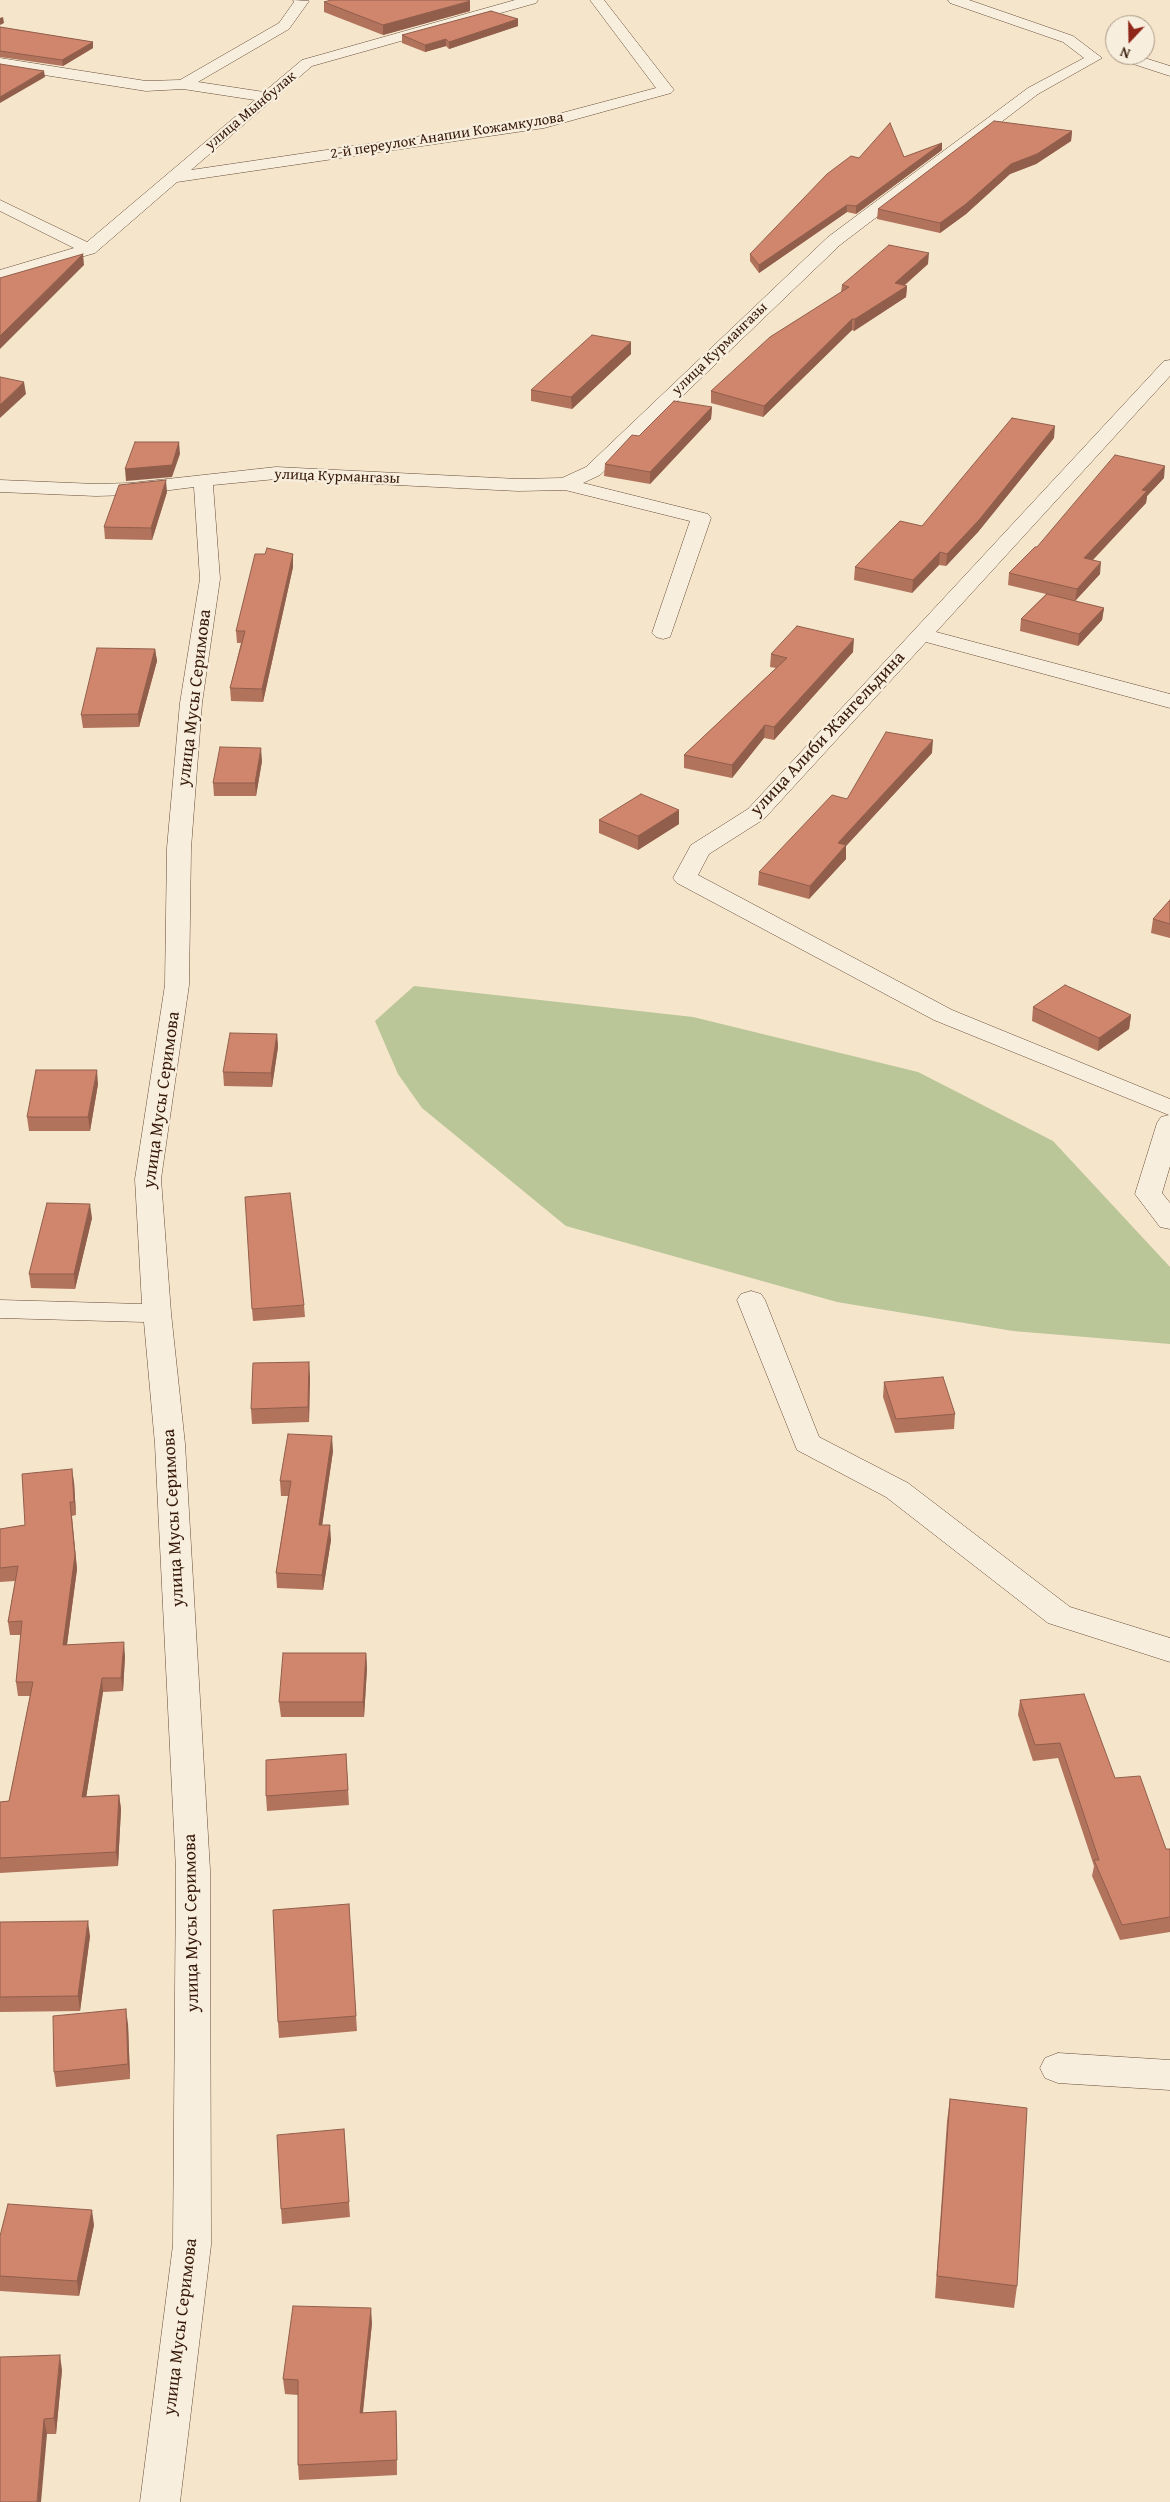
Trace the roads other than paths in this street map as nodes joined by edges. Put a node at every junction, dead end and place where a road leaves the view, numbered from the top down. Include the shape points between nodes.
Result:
1 (301, 0) edge
2 (531, 0) edge
3 (597, 0) edge
4 (955, 0) edge
5 (1068, 39) junction
6 (1105, 50) edge
7 (0, 63) edge
8 (1153, 65) edge
9 (1170, 70) edge
10 (183, 84) junction
11 (268, 98) junction
12 (173, 178) junction
13 (0, 205) edge
14 (89, 249) junction
15 (0, 275) edge
16 (1170, 365) edge
17 (203, 480) junction
18 (565, 484) junction
19 (0, 486) edge
20 (664, 633) dead end
21 (920, 634) junction
22 (1170, 701) edge
23 (1170, 1108) edge
24 (1170, 1123) edge
25 (1170, 1221) edge
26 (751, 1300) dead end
27 (0, 1309) edge
28 (157, 1313) junction
29 (1170, 1651) edge
30 (1058, 2068) dead end
31 (1170, 2075) edge
32 (160, 2502) edge

1 - 10 street via 284,26
2 - 11 street, улица Мынбулак via 308,63
3 - 12 street, 2-й переулок Анапии Кожамкулова via 666,90 544,123
4 - 5 street, улица Курмангазы
5 - 6 street
5 - 18 street, улица Курмангазы via 1094,58 1033,91 834,241 593,471
7 - 10 street via 146,86
8 - 9 street
10 - 11 street
11 - 12 street, улица Мынбулак
12 - 14 street, улица Мынбулак
13 - 14 street
14 - 15 street, улица Мынбулак
16 - 21 street, улица Алиби Жангельдина
17 - 18 street, улица Курмангазы via 276,473
17 - 19 street, улица Курмангазы via 131,489
17 - 28 street, улица Мусы Серимова via 210,579 191,703 180,848 177,985 148,1179
18 - 20 street via 701,518
21 - 22 street
21 - 23 street, улица Алиби Жангельдина via 756,814 699,850 686,878 943,1015
24 - 25 street via 1148,1194
26 - 29 street via 807,1443 897,1490 1059,1616
27 - 28 street
28 - 32 street, улица Мусы Серимова via 170,1444 193,1870 192,2245
30 - 31 street

